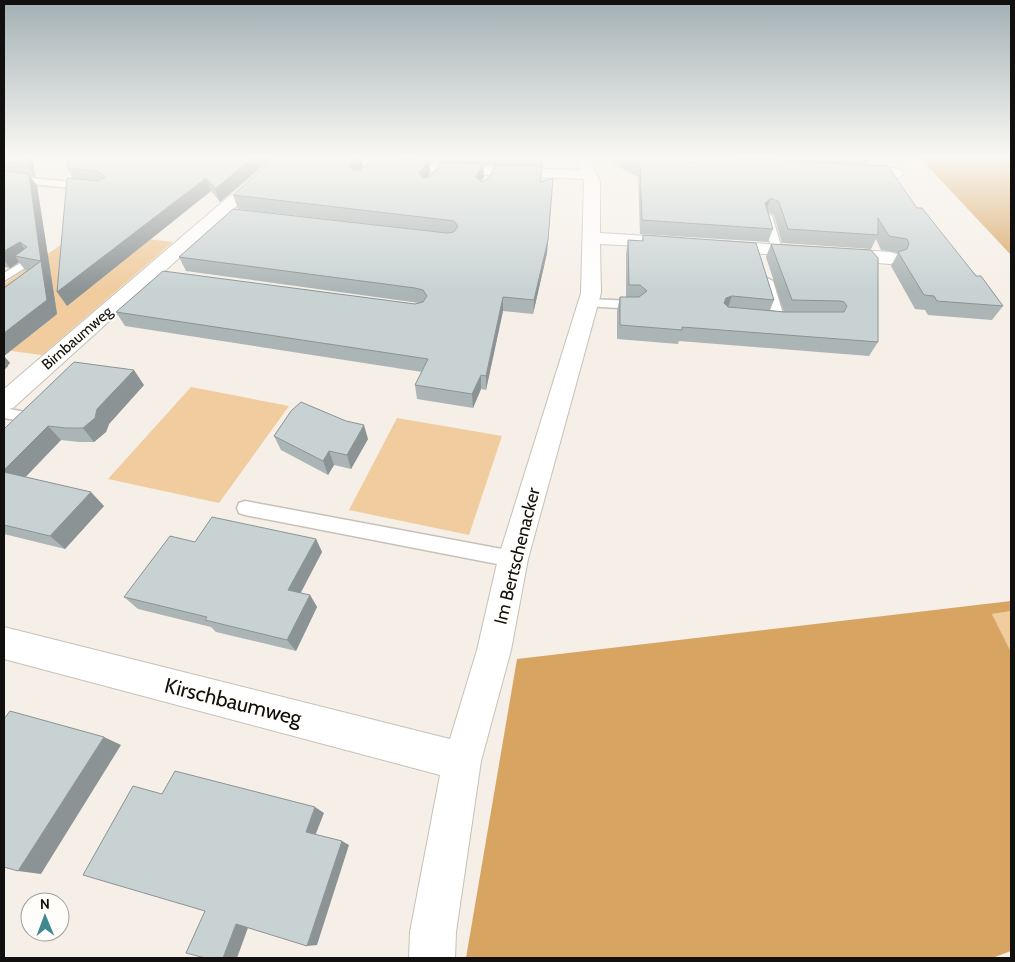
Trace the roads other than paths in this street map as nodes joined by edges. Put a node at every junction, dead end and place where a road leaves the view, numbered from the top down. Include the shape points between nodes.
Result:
1 (241, 202) edge
2 (592, 202) edge
3 (767, 216) edge
4 (591, 238) junction
5 (777, 249) junction
6 (759, 257) junction
7 (890, 258) dead end
8 (29, 261) edge
9 (149, 274) junction
10 (4, 278) edge
11 (179, 278) edge
12 (588, 303) junction
13 (636, 305) edge
14 (753, 318) edge
15 (4, 402) edge
16 (4, 413) edge
17 (26, 416) edge
18 (245, 508) dead end
19 (512, 559) junction
20 (4, 643) edge
21 (462, 761) junction
22 (432, 958) edge

1 - 9 street, Birnbaumweg
2 - 4 street, Im Bertschenacker
3 - 5 lane
4 - 6 street
4 - 12 street, Im Bertschenacker via 591,293
5 - 6 street
5 - 7 street via 870,262
6 - 14 lane via 784,320
8 - 10 lane
9 - 11 street
9 - 15 street, Birnbaumweg
12 - 13 lane
12 - 19 street, Im Bertschenacker
16 - 17 lane
18 - 19 lane
19 - 21 street, Im Bertschenacker via 494,650
20 - 21 street, Kirschbaumweg
21 - 22 street, Im Bertschenacker via 433,932

